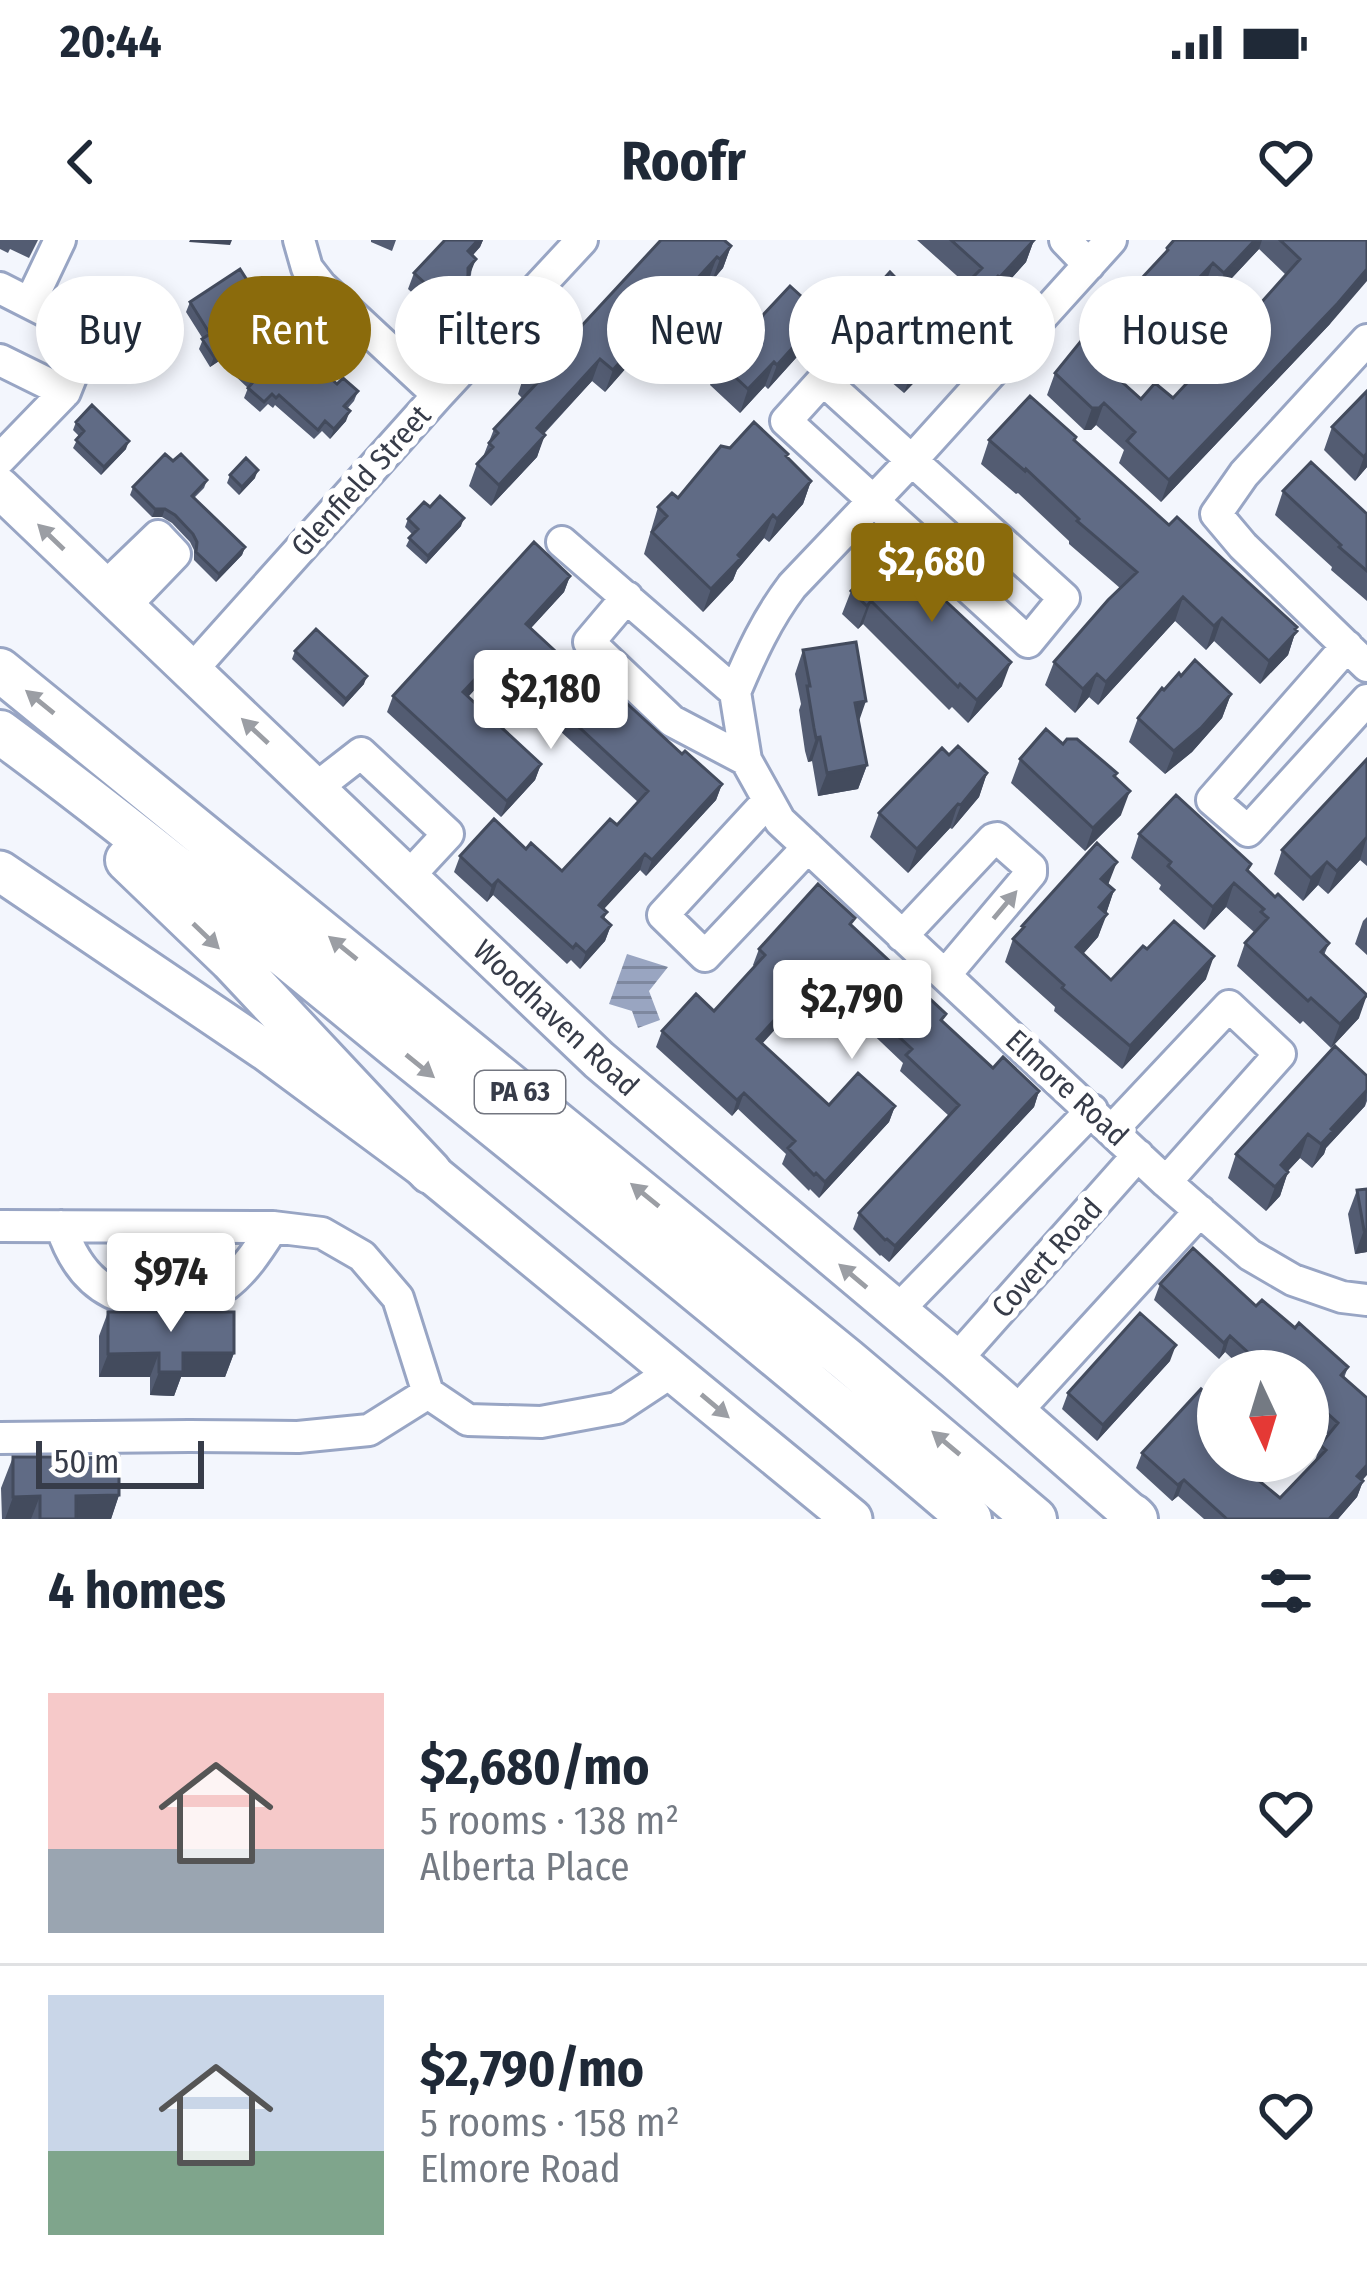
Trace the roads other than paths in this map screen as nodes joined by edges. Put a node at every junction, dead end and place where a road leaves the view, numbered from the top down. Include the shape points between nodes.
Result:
1 (60, 240) edge
2 (299, 240) edge
3 (582, 240) edge
4 (1064, 240) edge
5 (1111, 240) edge
6 (1088, 265) junction
7 (0, 288) edge
8 (30, 304) junction
9 (1367, 340) edge
10 (0, 360) edge
11 (65, 392) junction
12 (438, 395) junction
13 (0, 459) edge
14 (912, 460) junction
15 (0, 488) edge
16 (872, 502) junction
17 (562, 542) dead end
18 (626, 597) junction
19 (1357, 656) edge
20 (0, 670) edge
21 (191, 671) junction
22 (735, 692) junction
23 (1367, 700) edge
24 (0, 736) edge
25 (746, 760) junction
26 (316, 788) junction
27 (768, 801) junction
28 (808, 847) junction
29 (0, 871) edge
30 (409, 877) junction
31 (902, 936) junction
32 (945, 975) junction
33 (1102, 1119) junction
34 (1138, 1155) junction
35 (430, 1172) junction
36 (1166, 1182) junction
37 (1200, 1211) junction
38 (0, 1226) edge
39 (61, 1226) junction
40 (273, 1226) junction
41 (1367, 1300) edge
42 (896, 1312) junction
43 (956, 1360) junction
44 (673, 1371) junction
45 (428, 1393) junction
46 (1015, 1413) junction
47 (0, 1438) edge
48 (1135, 1518) edge
49 (852, 1519) edge
50 (970, 1519) edge
51 (1035, 1519) edge

1 - 8 street
2 - 12 street via 321,286
3 - 12 street, Glenfield Street
4 - 6 street
5 - 6 street
6 - 14 street
7 - 8 street
8 - 11 street via 53,315 70,342 74,367
9 - 19 street via 1216,514
10 - 11 street
11 - 13 street
12 - 21 street, Glenfield Street
14 - 16 street
14 - 16 street via 823,380 786,421
14 - 16 street via 1064,598 1028,642
21 -> 15 main road, Woodhaven Road
16 - 22 street via 775,608
17 - 18 street
18 - 22 street
18 - 25 street via 589,642 672,721
19 - 23 street via 1212,800 1247,832
51 -> 20 highway, PA 63
26 -> 21 main road, Woodhaven Road
22 - 25 street, Elmore Road
24 -> 35 highway via 231,960
24 -> 50 highway, PA 63 via 81,791
25 - 27 street, Elmore Road
26 - 30 main road, Woodhaven Road
26 - 30 street via 361,753 448,834
27 - 28 street, Elmore Road
27 - 28 street via 663,915 705,956
28 - 31 street, Elmore Road
29 - 35 main road
42 -> 30 main road, Woodhaven Road via 628,1086
31 - 32 street, Elmore Road
32 -> 31 street via 1031,868 993,839
32 - 33 street, Elmore Road
33 - 34 street, Elmore Road
33 - 36 street via 1229,1006 1280,1054
33 - 42 street
34 - 36 street, Elmore Road
34 - 43 street, Covert Road
35 - 44 main road
36 - 37 street, Elmore Road
37 - 41 street, Elmore Road via 1293,1280
37 - 46 street
38 - 39 street
39 - 40 street
39 - 40 street via 92,1281 118,1298 156,1303 198,1300 227,1284
40 - 45 street via 322,1233 362,1256 398,1298
42 - 43 main road, Woodhaven Road
43 - 46 main road, Woodhaven Road
44 - 45 street via 617,1408 542,1422 468,1420
44 -> 49 main road
45 - 47 street via 369,1430
46 - 48 main road, Woodhaven Road

